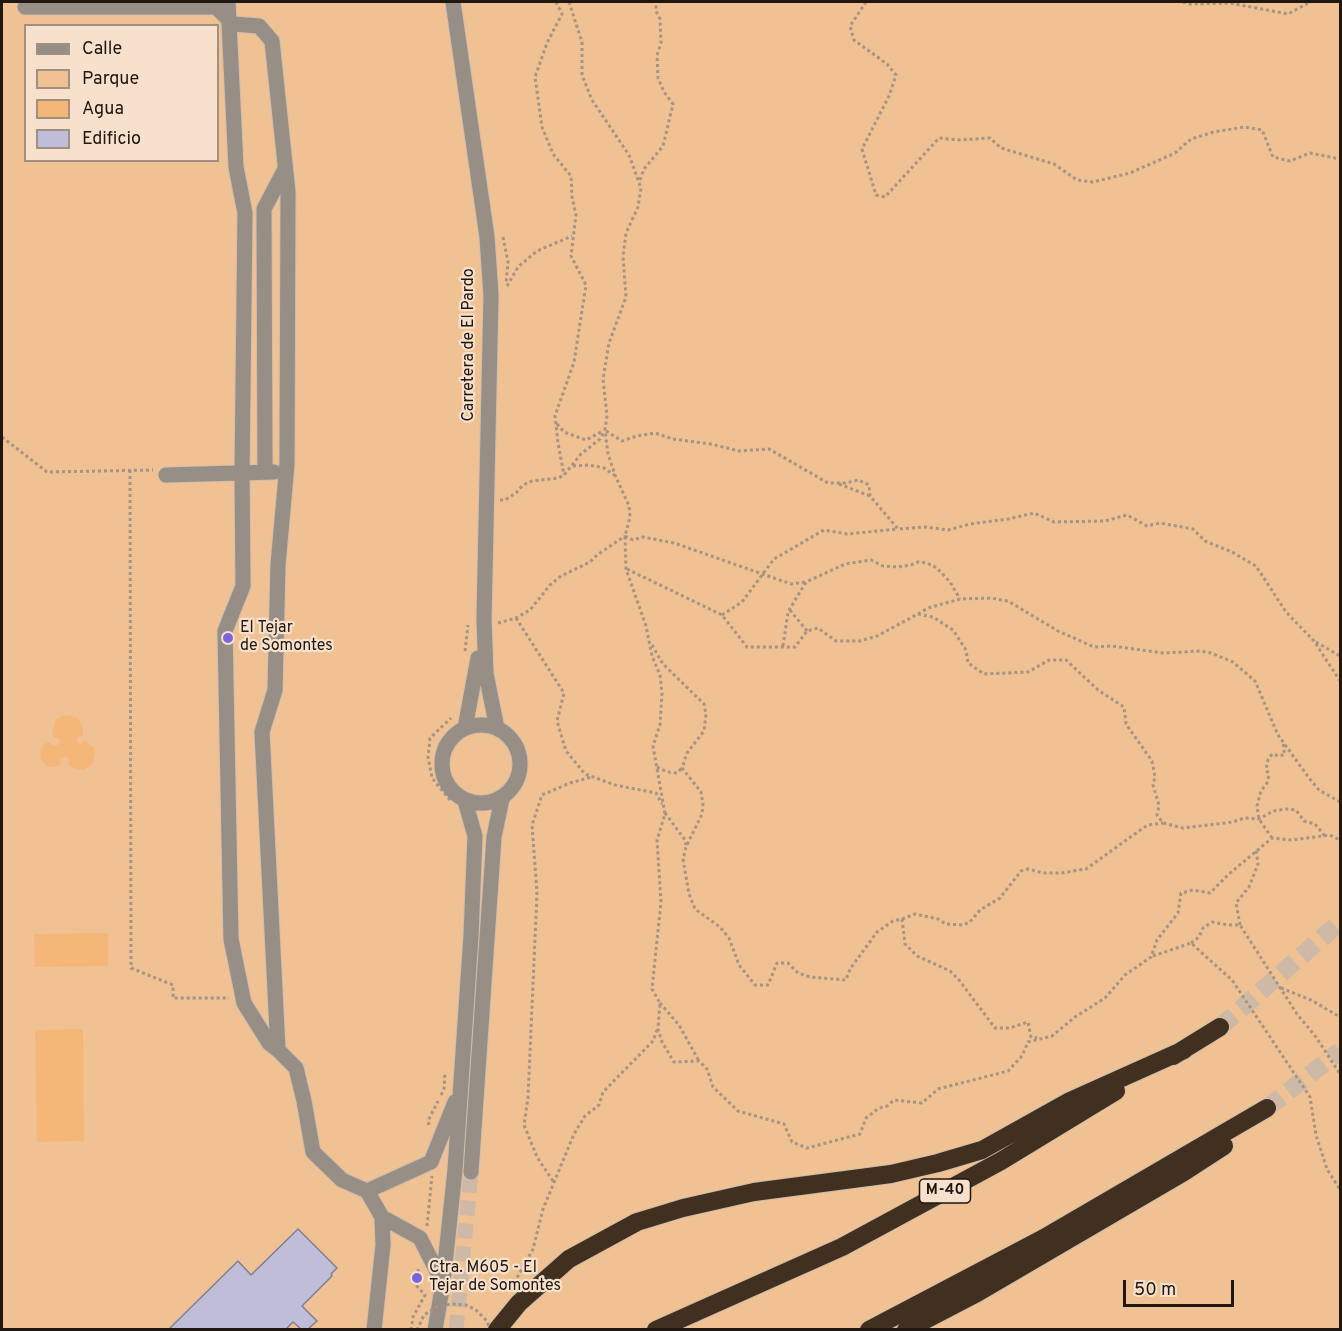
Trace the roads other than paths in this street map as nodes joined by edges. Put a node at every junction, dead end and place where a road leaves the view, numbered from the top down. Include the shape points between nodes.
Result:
1 (228, 2) edge
2 (453, 2) edge
3 (26, 7) dead end
4 (228, 20) junction
5 (285, 169) junction
6 (264, 209) junction
7 (245, 213) junction
8 (286, 471) junction
9 (165, 472) road end
10 (265, 472) junction
11 (242, 473) junction
12 (484, 619) junction
13 (465, 728) junction
14 (497, 728) junction
15 (502, 799) junction
16 (458, 801) junction
17 (1220, 1027) tunnel mouth
18 (278, 1050) junction
19 (1184, 1050) junction
20 (460, 1091) junction
21 (471, 1172) tunnel mouth
22 (367, 1191) junction
23 (382, 1217) junction
24 (443, 1283) junction
25 (374, 1329) edge
26 (435, 1329) edge
27 (497, 1329) edge
28 (656, 1329) edge
29 (869, 1329) edge
30 (906, 1329) edge

1 - 4 street
2 - 12 street, Carretera de El Pardo via 487,237 491,295
3 - 4 street via 216,8
4 - 5 street via 259,26 272,41
4 - 7 street via 236,167
5 - 6 street
5 - 8 street
6 - 7 street
6 - 10 street
7 - 11 street
8 - 10 street
8 - 18 street via 278,565 275,690 262,732
9 - 11 street
10 - 11 street
11 - 18 street via 243,586 225,631 231,939 244,1003 269,1044
12 - 13 street, Carretera de El Pardo
12 - 14 street, Carretera de El Pardo via 486,674
13 - 14 street
13 - 16 street via 452,737 441,765 444,780
14 - 15 street via 509,736 521,762 519,776
15 - 16 street via 484,803
15 - 21 street via 495,837
16 - 20 street via 475,837
17 - 19 highway, M-40
18 - 22 street via 296,1068 313,1152 342,1180
19 - 27 highway via 1068,1102 982,1150 891,1174 754,1192 637,1222 569,1259 519,1303
19 - 28 highway, M-40 via 1001,1161 842,1247
20 - 22 street via 430,1162
20 - 24 street
22 - 23 street
23 - 24 street via 420,1238
23 - 25 street
24 - 26 street
29 - 30 highway via 1044,1238 1269,1112 1184,1172 977,1293

